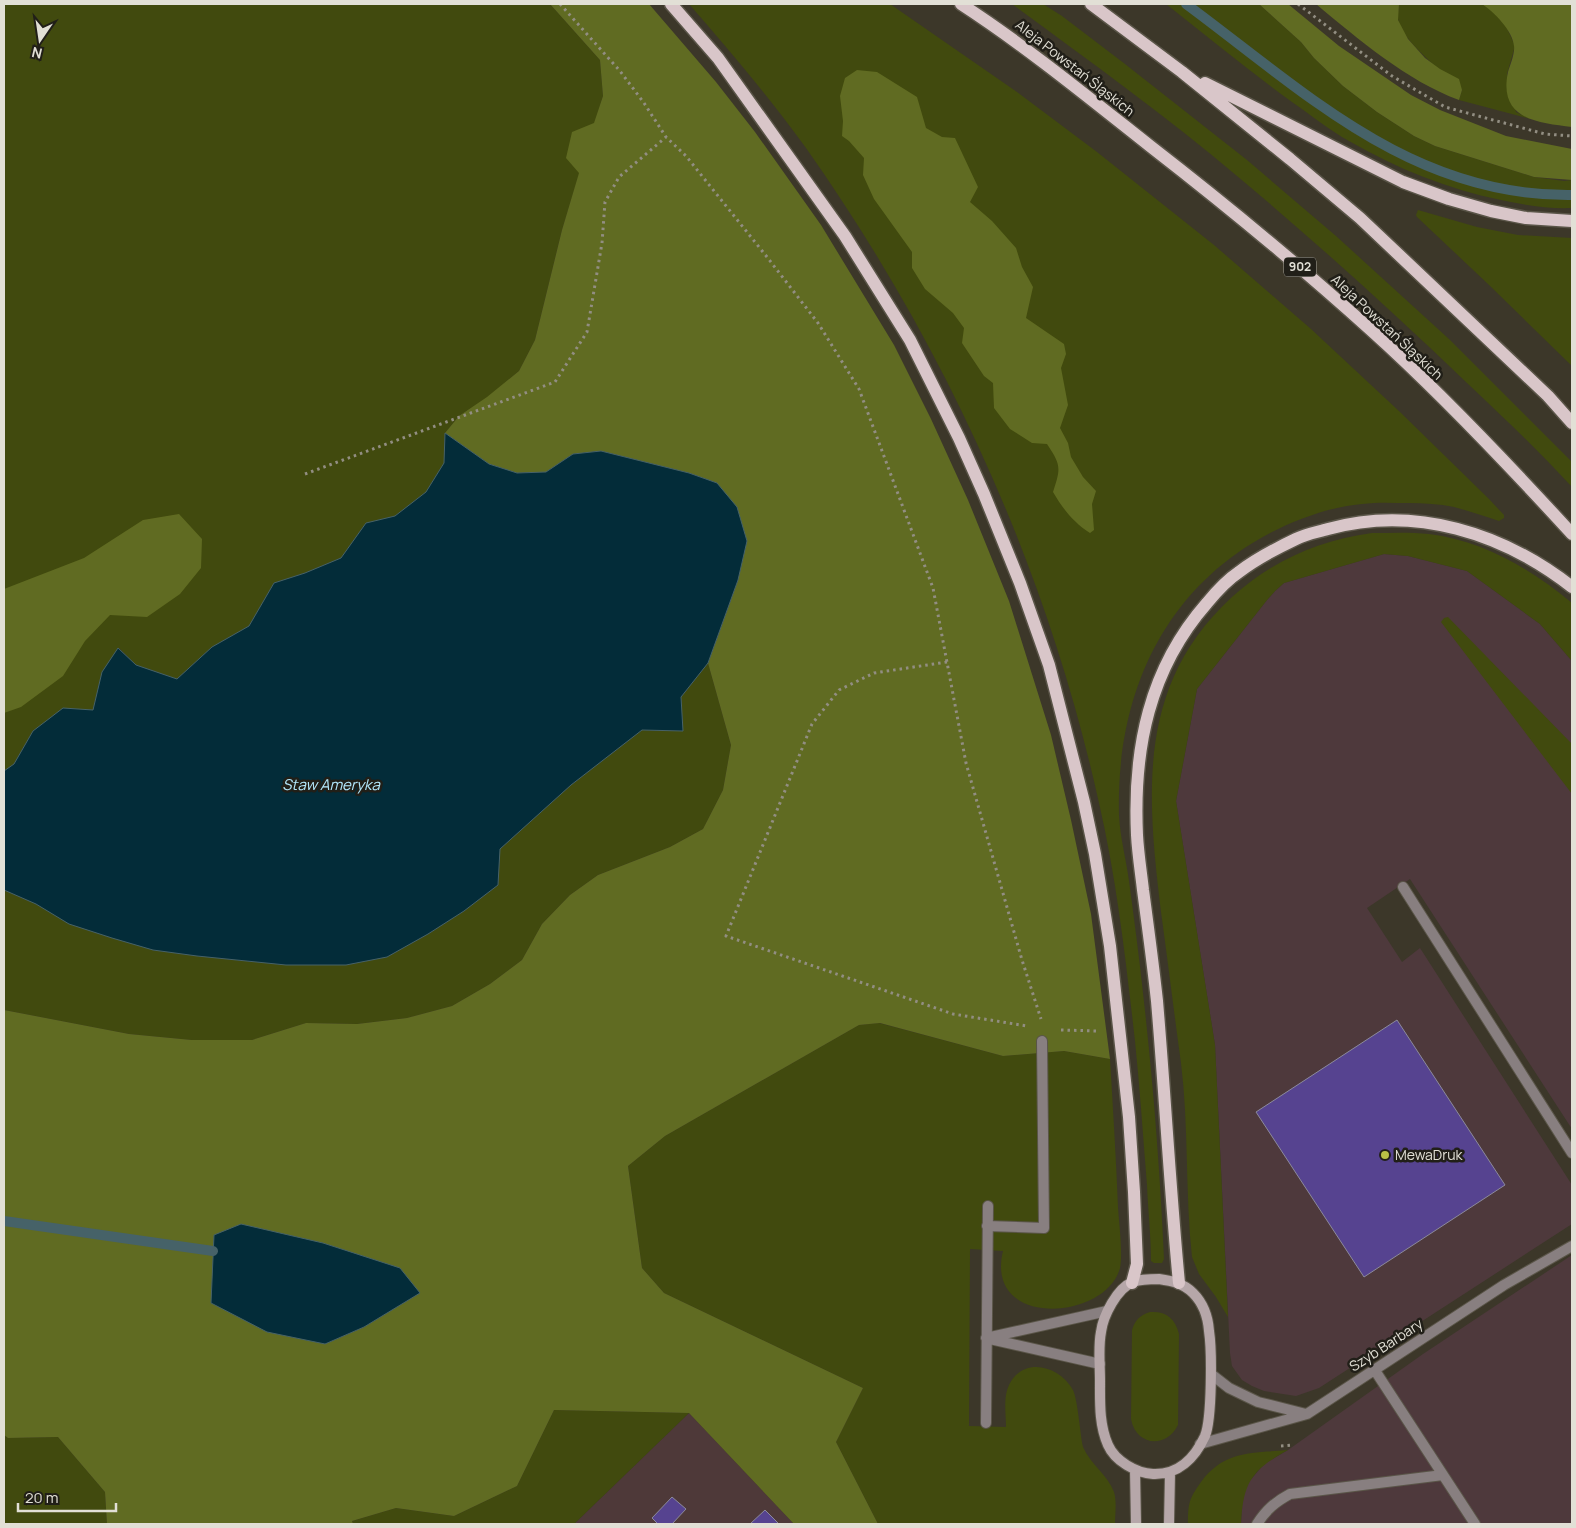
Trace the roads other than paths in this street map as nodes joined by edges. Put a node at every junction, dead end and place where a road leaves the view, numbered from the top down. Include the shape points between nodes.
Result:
1 (671, 4) edge
2 (961, 4) edge
3 (1091, 4) edge
4 (1182, 72) junction
5 (1572, 221) edge
6 (1572, 423) edge
7 (1572, 534) edge
8 (1572, 588) edge
9 (1403, 887) dead end
10 (1042, 1041) road end
11 (1572, 1153) edge
12 (988, 1206) dead end
13 (987, 1226) junction
14 (1572, 1246) edge
15 (1132, 1282) junction
16 (1179, 1283) junction
17 (1108, 1311) junction
18 (986, 1338) junction
19 (1100, 1364) junction
20 (1374, 1369) junction
21 (1211, 1374) junction
22 (1307, 1414) junction
23 (986, 1423) dead end
24 (1200, 1444) junction
25 (1135, 1470) junction
26 (1170, 1473) junction
27 (1443, 1475) junction
28 (1136, 1524) edge
29 (1169, 1524) edge
30 (1257, 1524) edge
31 (1475, 1524) edge

1 - 15 main road via 718,58 845,236 910,340 959,438 1023,592 1063,718 1095,854 1110,946 1129,1117 1137,1264
2 - 7 main road, Aleja Powstań Śląskich / 902 via 1001,30 1302,269 1374,332 1504,459
3 - 4 main road
4 - 5 main road via 1403,182 1490,211 1526,218
4 - 6 main road via 1360,218
8 - 16 main road via 1529,557 1488,538 1421,521 1379,520 1298,538 1238,572 1216,592 1179,637 1156,685 1146,719 1137,774 1136,811 1154,973
9 - 11 lane
10 - 13 lane via 1044,1228
12 - 13 lane
13 - 18 lane
14 - 20 lane, Szyb Barbary via 1504,1284
15 - 16 main road via 1159,1279
15 - 17 main road
16 - 21 main road via 1193,1293 1206,1315 1210,1331
17 - 18 lane
17 - 19 main road via 1100,1332
18 - 19 lane
18 - 23 lane
19 - 25 main road via 1100,1416 1108,1445 1118,1458
20 - 22 lane, Szyb Barbary
20 - 27 lane
21 - 22 lane via 1229,1388 1258,1402
21 - 24 main road via 1208,1421
22 - 24 lane, Szyb Barbary
24 - 26 main road via 1184,1465
25 - 26 main road
25 - 28 main road
26 - 29 main road
27 - 30 lane via 1290,1494 1276,1502
27 - 31 lane

